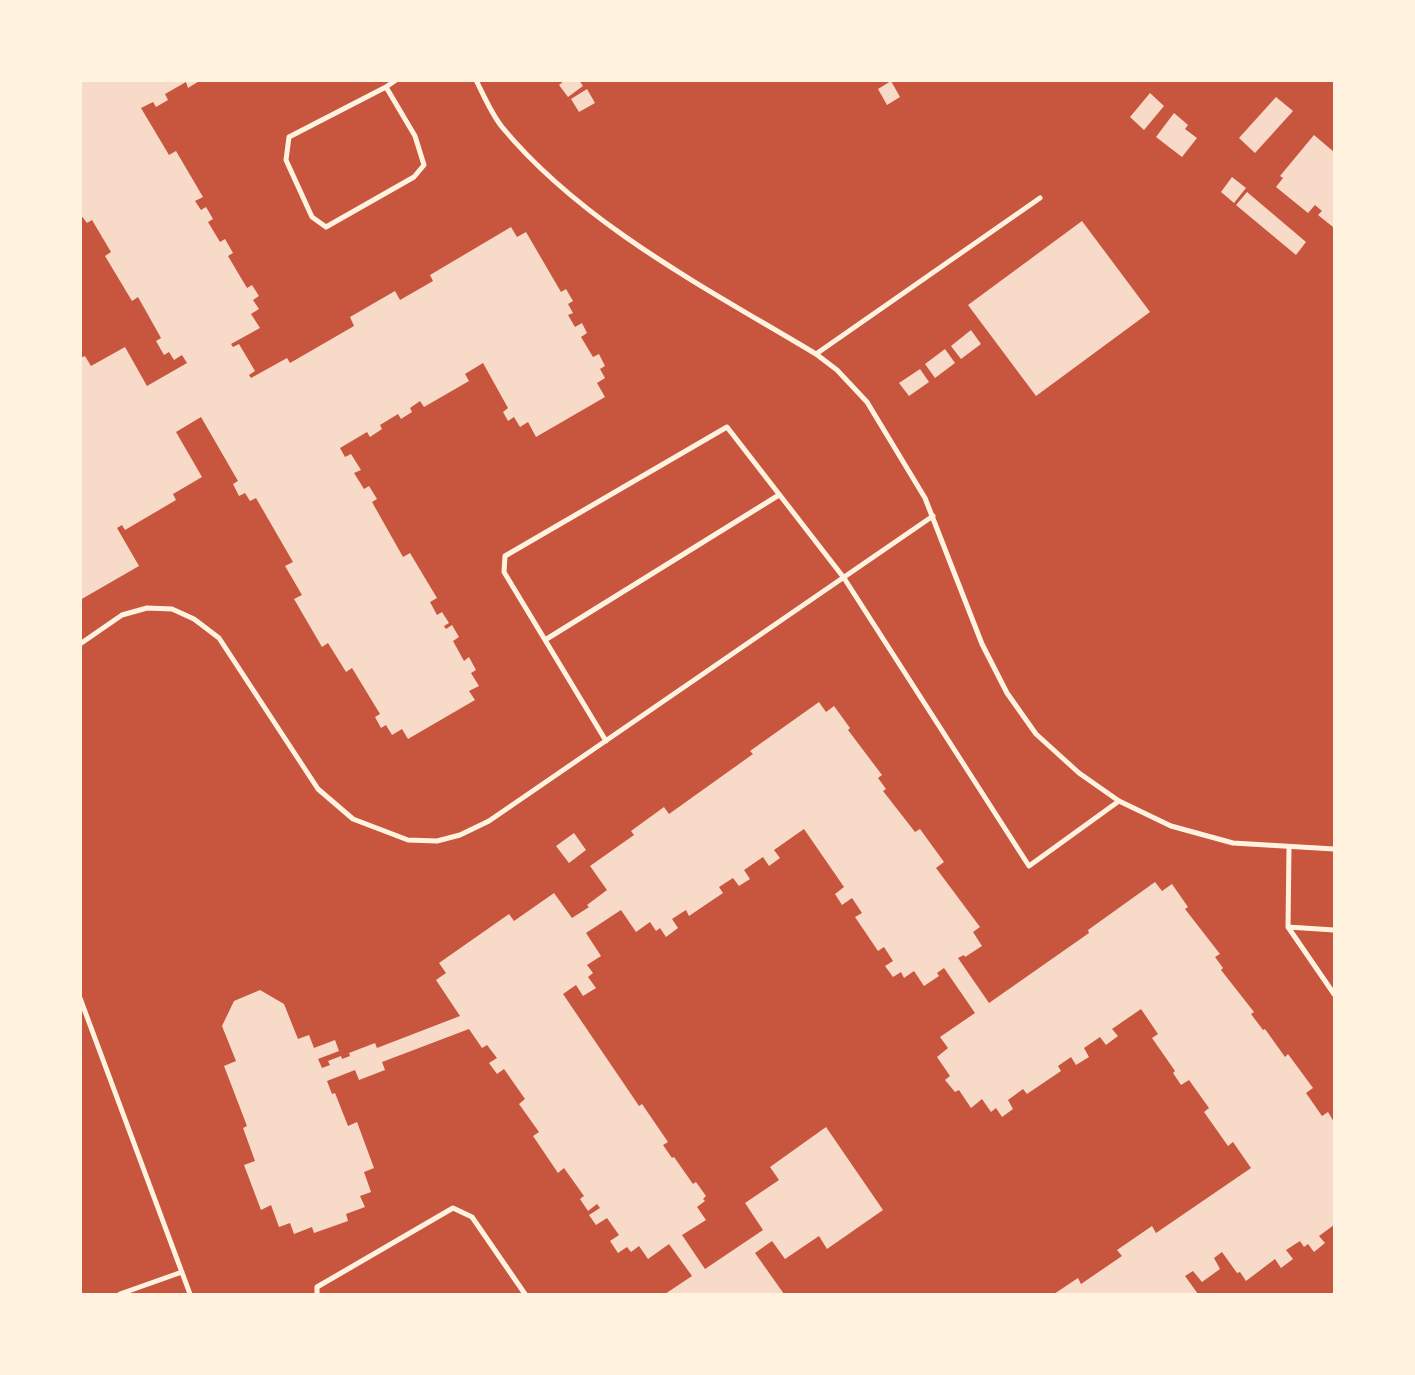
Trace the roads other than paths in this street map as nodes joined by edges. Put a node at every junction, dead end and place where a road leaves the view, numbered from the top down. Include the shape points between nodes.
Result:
1 (396, 80) edge
2 (476, 80) edge
3 (386, 87) junction
4 (1040, 198) dead end
5 (816, 354) junction
6 (779, 495) junction
7 (933, 516) junction
8 (844, 578) junction
9 (545, 640) junction
10 (80, 644) edge
11 (606, 741) junction
12 (1119, 801) junction
13 (1289, 848) junction
14 (1335, 849) edge
15 (1288, 927) junction
16 (1335, 930) edge
17 (1335, 994) edge
18 (80, 998) edge
19 (182, 1272) junction
20 (120, 1294) edge
21 (190, 1294) edge
22 (317, 1294) edge
23 (526, 1294) edge

1 - 3 lane
2 - 5 lane via 502,127 582,205 653,256
3 - 3 lane via 289,137 286,160 312,217 326,227 414,177 424,165 415,136
4 - 5 lane
5 - 7 lane via 867,401
6 - 8 lane
6 - 9 lane
6 - 9 lane via 727,427 505,556 504,572
7 - 8 lane
7 - 12 lane via 982,644 1007,693 1036,734
8 - 11 lane
8 - 12 lane via 1030,866
9 - 11 lane
10 - 11 lane via 122,615 147,608 172,609 194,619 219,638 318,789 353,819 408,841 437,841 489,821
12 - 13 lane via 1171,826 1233,843
13 - 14 lane
13 - 15 lane
15 - 16 lane
15 - 17 lane
18 - 19 lane
19 - 20 lane
19 - 21 lane
22 - 23 lane via 317,1287 453,1208 472,1217

